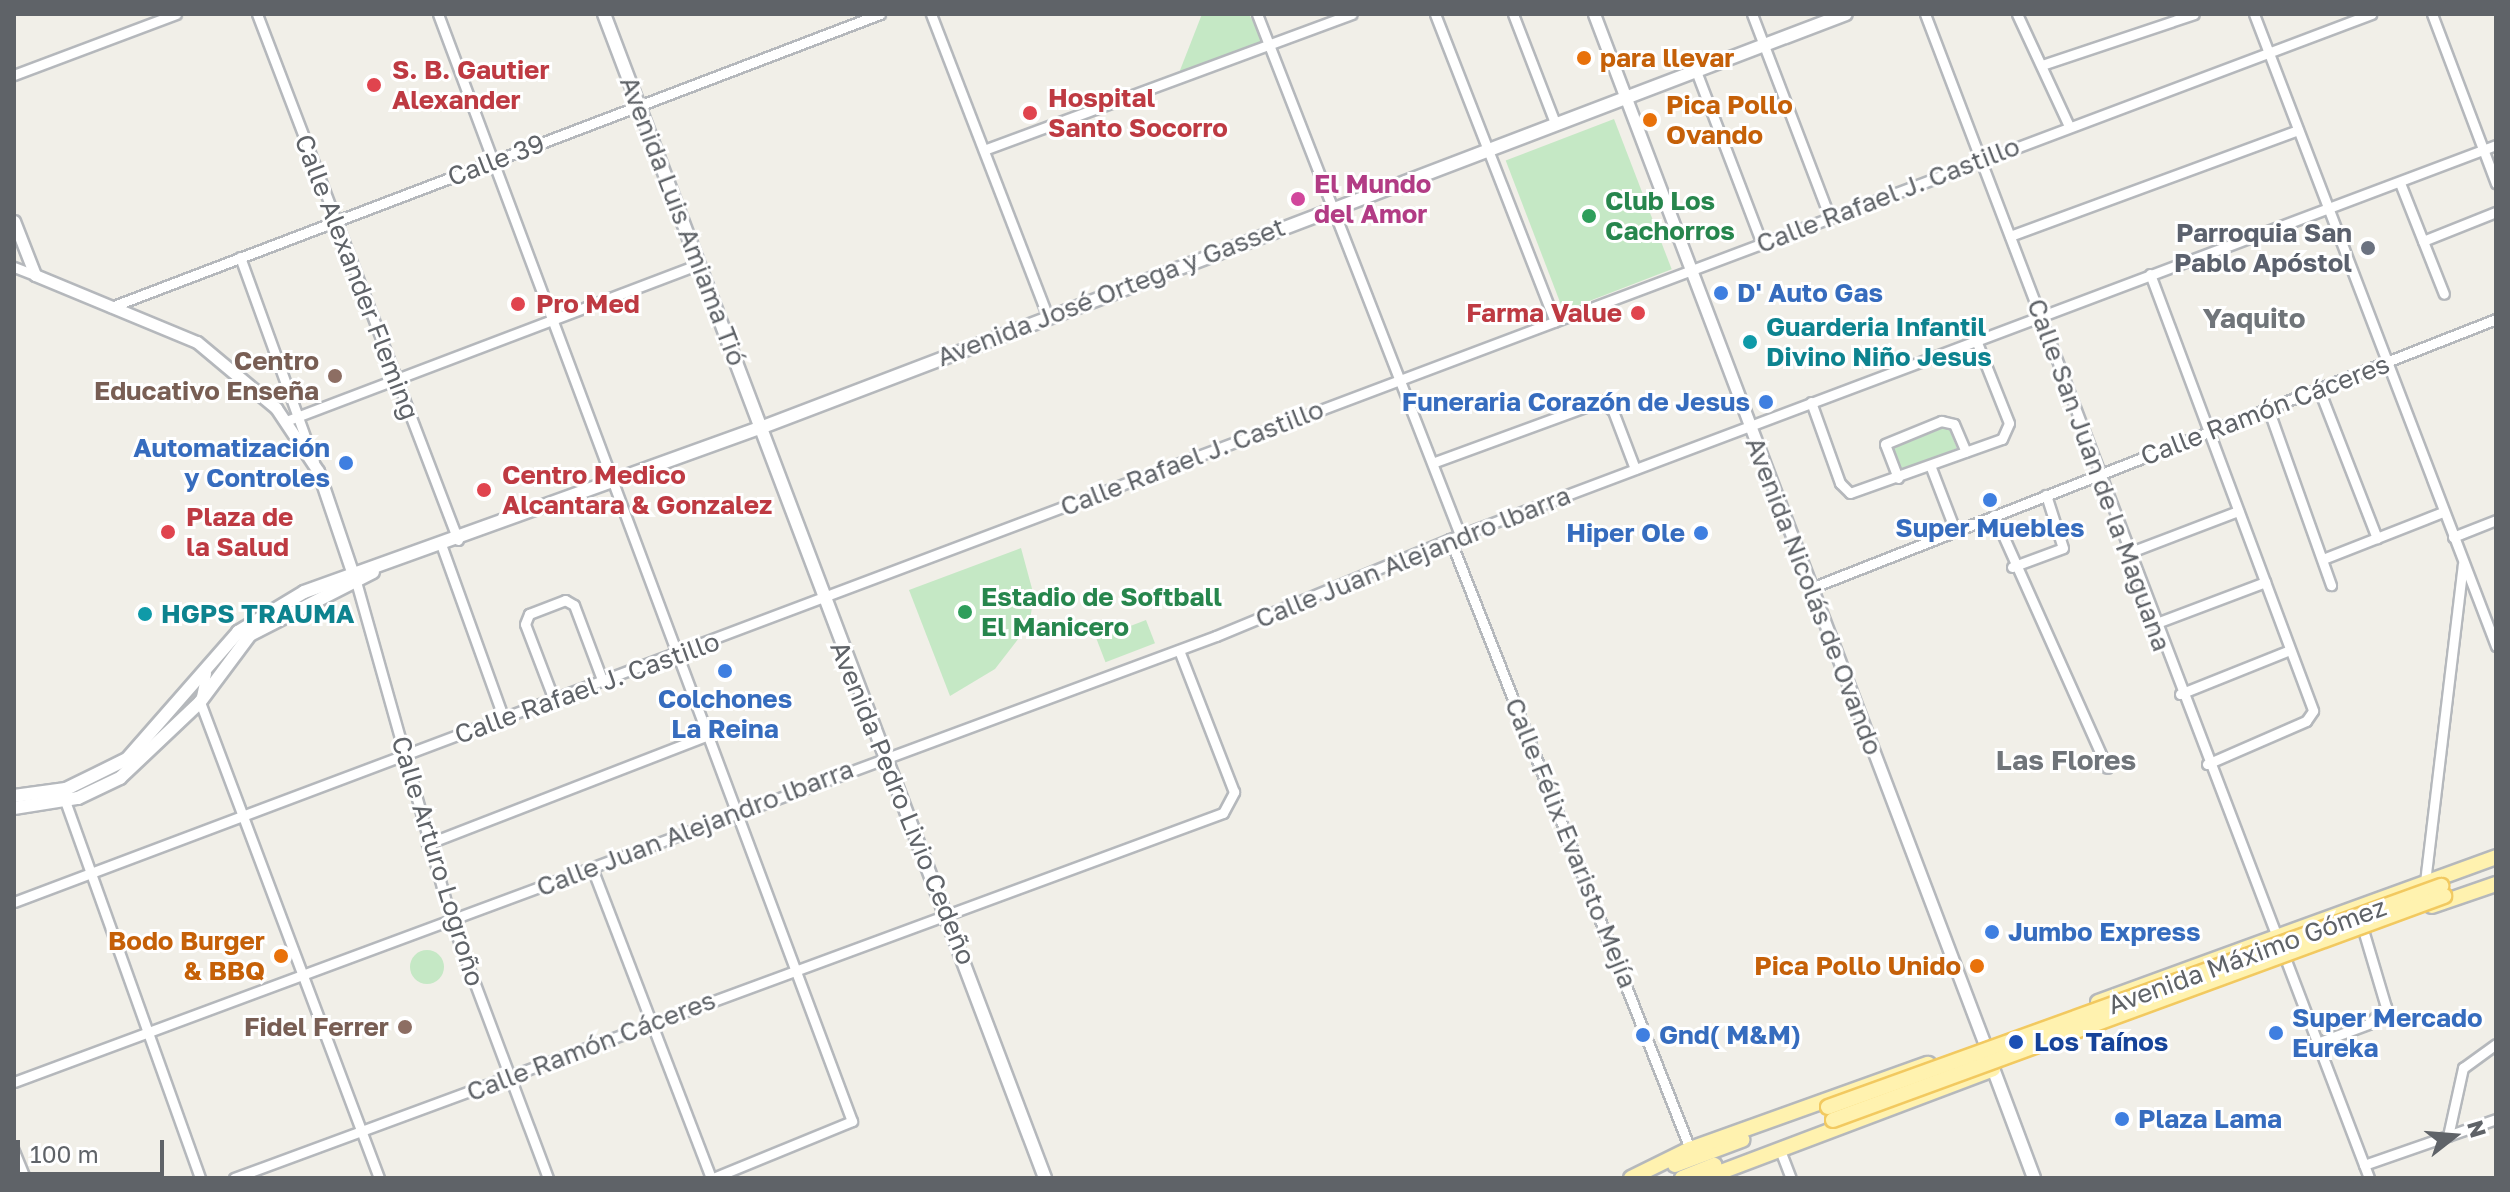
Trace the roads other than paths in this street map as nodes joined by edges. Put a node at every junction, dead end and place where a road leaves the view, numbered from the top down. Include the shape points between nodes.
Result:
1 (176, 14) edge
2 (257, 14) edge
3 (438, 14) edge
4 (604, 14) edge
5 (880, 14) edge
6 (931, 14) edge
7 (1257, 14) edge
8 (1352, 14) edge
9 (1435, 14) edge
10 (1513, 14) edge
11 (1594, 14) edge
12 (1752, 14) edge
13 (1846, 14) edge
14 (1925, 14) edge
15 (2017, 14) edge
16 (2194, 14) edge
17 (2254, 14) edge
18 (2371, 14) edge
19 (2432, 14) edge
20 (149, 19) edge
21 (1272, 44) junction
22 (1764, 45) junction
23 (2268, 50) junction
24 (2042, 65) junction
25 (1696, 71) junction
26 (14, 75) edge
27 (1625, 98) junction
28 (640, 106) junction
29 (1555, 123) junction
30 (2069, 126) junction
31 (2298, 130) junction
32 (2496, 145) edge
33 (1489, 147) junction
34 (984, 150) junction
35 (2483, 150) junction
36 (1979, 158) junction
37 (493, 160) junction
38 (2400, 183) junction
39 (2496, 183) edge
40 (1337, 205) junction
41 (2330, 207) junction
42 (2496, 212) edge
43 (1830, 218) junction
44 (14, 221) edge
45 (336, 222) junction
46 (2010, 236) junction
47 (2423, 241) junction
48 (1762, 244) junction
49 (240, 257) junction
50 (699, 264) junction
51 (14, 267) edge
52 (1691, 269) junction
53 (2150, 274) junction
54 (35, 275) junction
55 (2444, 294) dead end
56 (111, 307) junction
57 (2040, 315) junction
58 (1048, 317) junction
59 (553, 318) junction
60 (2496, 319) edge
61 (1555, 321) junction
62 (1976, 340) junction
63 (2386, 363) junction
64 (395, 376) junction
65 (1403, 379) junction
66 (2320, 392) junction
67 (1811, 402) junction
68 (2269, 411) junction
69 (298, 412) junction
70 (286, 421) junction
71 (1749, 426) junction
72 (760, 428) junction
73 (2209, 432) junction
74 (1966, 452) junction
75 (1435, 462) junction
76 (1930, 465) junction
77 (1635, 469) junction
78 (318, 471) junction
79 (2098, 475) junction
80 (1898, 478) junction
81 (615, 480) junction
82 (2046, 495) junction
83 (2238, 511) junction
84 (2443, 512) junction
85 (1994, 515) junction
86 (2496, 520) edge
87 (1955, 530) junction
88 (1455, 537) junction
89 (2453, 537) junction
90 (2377, 538) junction
91 (458, 540) junction
92 (442, 547) junction
93 (2128, 553) junction
94 (2323, 559) junction
95 (2463, 564) junction
96 (2012, 567) junction
97 (355, 579) junction
98 (2265, 582) junction
99 (2331, 585) dead end
100 (1811, 588) junction
101 (822, 597) junction
102 (2154, 624) junction
103 (2493, 631) edge
104 (2496, 646) edge
105 (1179, 650) junction
106 (2290, 650) junction
107 (680, 655) junction
108 (206, 673) junction
109 (603, 682) junction
110 (2180, 694) junction
111 (554, 700) junction
112 (200, 702) junction
113 (504, 719) junction
114 (710, 734) junction
115 (405, 756) junction
116 (883, 756) junction
117 (2207, 764) junction
118 (2107, 768) dead end
119 (65, 795) junction
120 (14, 796) edge
121 (14, 808) edge
122 (739, 811) junction
123 (243, 818) junction
124 (427, 844) junction
125 (2496, 857) edge
126 (2496, 866) edge
127 (592, 868) junction
128 (86, 874) junction
129 (2496, 881) edge
130 (2425, 882) junction
131 (2442, 891) junction
132 (14, 902) edge
133 (451, 920) junction
134 (950, 920) junction
135 (2363, 930) junction
136 (2275, 936) junction
137 (2283, 959) junction
138 (798, 967) junction
139 (303, 977) junction
140 (651, 1024) junction
141 (145, 1033) junction
142 (2317, 1043) junction
143 (2496, 1044) edge
144 (1985, 1045) junction
145 (1993, 1069) junction
146 (509, 1077) junction
147 (14, 1082) edge
148 (1831, 1113) junction
149 (2496, 1119) edge
150 (360, 1131) junction
151 (2448, 1136) junction
152 (1690, 1149) junction
153 (1780, 1150) junction
154 (14, 1151) edge
155 (2364, 1165) junction
156 (25, 1178) edge
157 (200, 1178) edge
158 (234, 1178) edge
159 (379, 1178) edge
160 (548, 1178) edge
161 (712, 1178) edge
162 (1045, 1178) edge
163 (1634, 1178) edge
164 (1682, 1178) edge
165 (1705, 1178) edge
166 (1791, 1178) edge
167 (2034, 1178) edge
168 (2369, 1178) edge

1 - 20 street
2 - 45 street, Calle Alexander Fleming
3 - 37 street
4 - 28 main road, Avenida Luis Amiama Tió
5 - 28 street, Calle 39
6 - 34 street
7 - 21 street, Calle Félix Evaristo Mejía
8 - 21 street
9 - 33 street
10 - 29 street
11 - 27 street, Avenida Nicolás de Ovando
12 - 22 street
13 - 22 main road, Avenida José Ortega y Gasset
14 - 36 street, Calle San Juan de la Maguana
15 - 24 street
16 - 24 street
17 - 23 street
18 - 23 street, Calle Rafael J. Castillo
19 - 35 street
20 - 26 street
21 - 34 street
21 - 40 street, Calle Félix Evaristo Mejía
22 - 25 main road, Avenida José Ortega y Gasset
22 - 43 street
23 - 30 street, Calle Rafael J. Castillo
23 - 31 street
24 - 30 street
25 - 27 main road, Avenida José Ortega y Gasset
25 - 48 street
27 - 29 main road, Avenida José Ortega y Gasset
27 - 52 street, Avenida Nicolás de Ovando
28 - 37 street, Calle 39
28 - 50 main road, Avenida Luis Amiama Tió
29 - 33 main road, Avenida José Ortega y Gasset
30 - 36 street, Calle Rafael J. Castillo
31 - 41 street
31 - 46 street
32 - 35 street, Calle Juan Alejandro lbarra
33 - 40 main road, Avenida José Ortega y Gasset
33 - 61 street
34 - 58 street
35 - 38 street, Calle Juan Alejandro lbarra
35 - 39 street
36 - 43 street, Calle Rafael J. Castillo
36 - 46 street, Calle San Juan de la Maguana
37 - 45 street, Calle 39
37 - 59 street
38 - 41 street, Calle Juan Alejandro lbarra
38 - 47 street
40 - 58 main road, Avenida José Ortega y Gasset
40 - 65 street, Calle Félix Evaristo Mejía
41 - 53 street, Calle Juan Alejandro lbarra
41 - 63 street
42 - 47 street
43 - 48 street, Calle Rafael J. Castillo
44 - 54 street
45 - 49 street, Calle 39
45 - 64 street, Calle Alexander Fleming
46 - 57 street, Calle San Juan de la Maguana
47 - 55 street
48 - 52 street, Calle Rafael J. Castillo
49 - 56 street, Calle 39
49 - 69 street
50 - 59 street
50 - 72 main road, Avenida Luis Amiama Tió
51 - 54 street
52 - 61 street, Calle Rafael J. Castillo
52 - 71 street, Avenida Nicolás de Ovando
53 - 57 street, Calle Juan Alejandro lbarra
53 - 73 street
54 - 56 street
56 - 70 street via 197,342 250,381
57 - 62 street, Calle Juan Alejandro lbarra
57 - 79 street, Calle San Juan de la Maguana
58 - 72 main road, Avenida José Ortega y Gasset
59 - 64 street
59 - 81 street
60 - 63 street, Calle Ramón Cáceres
61 - 65 street, Calle Rafael J. Castillo
62 - 67 street, Calle Juan Alejandro lbarra
62 - 74 street via 2010,429
63 - 66 street, Calle Ramón Cáceres
63 - 84 street
64 - 69 street
64 - 91 street, Calle Alexander Fleming
65 - 75 street, Calle Félix Evaristo Mejía
65 - 101 street, Calle Rafael J. Castillo
66 - 68 street, Calle Ramón Cáceres
66 - 90 street
67 - 71 street, Calle Juan Alejandro lbarra
67 - 80 street via 1844,489
68 - 73 street, Calle Ramón Cáceres
68 - 94 street
69 - 70 street
69 - 78 street
70 - 78 street
71 - 77 street, Calle Juan Alejandro lbarra
71 - 100 street, Avenida Nicolás de Ovando
72 - 81 main road, Avenida José Ortega y Gasset
72 - 101 main road, Avenida Pedro Livio Cedeño
73 - 79 street, Calle Ramón Cáceres
73 - 83 street
74 - 76 street
74 - 80 street via 1954,424 1941,421 1885,444
75 - 77 street via 1602,401 1613,411
75 - 88 street, Calle Félix Evaristo Mejía
76 - 80 street
76 - 87 street
77 - 88 street, Calle Juan Alejandro lbarra
78 - 97 street
79 - 82 street, Calle Ramón Cáceres
79 - 93 street, Calle San Juan de la Maguana
81 - 91 main road, Avenida José Ortega y Gasset
81 - 107 street
82 - 85 street, Calle Ramón Cáceres
82 - 96 street via 2063,548
83 - 93 street
83 - 98 street
84 - 89 street
84 - 90 street
85 - 87 street, Calle Ramón Cáceres
85 - 96 street
86 - 89 street
87 - 100 street, Calle Ramón Cáceres
88 - 105 street, Calle Juan Alejandro lbarra
88 - 152 street, Calle Félix Evaristo Mejía
89 - 95 street
90 - 94 street
91 - 92 main road, Avenida José Ortega y Gasset
92 - 97 main road, Avenida José Ortega y Gasset
92 - 113 street
93 - 102 street, Calle San Juan de la Maguana
94 - 99 street
95 - 103 street
95 - 130 street
96 - 118 street via 2062,657
97 - 108 main road, Avenida José Ortega y Gasset via 249,621
97 - 112 main road, Avenida José Ortega y Gasset via 250,635
97 - 115 street, Calle Arturo Logroño
98 - 102 street
98 - 106 street
100 - 144 street, Avenida Nicolás de Ovando
101 - 107 street, Calle Rafael J. Castillo
101 - 116 main road, Avenida Pedro Livio Cedeño
102 - 110 street, Calle San Juan de la Maguana
103 - 104 street
105 - 116 street, Calle Juan Alejandro lbarra
105 - 134 street, Calle Ramón Cáceres via 1233,803
106 - 110 street
106 - 117 street via 2311,718
107 - 109 street, Calle Rafael J. Castillo
107 - 114 street
108 - 112 street
108 - 119 main road, Avenida José Ortega y Gasset via 127,759
109 - 111 street, Calle Rafael J. Castillo
109 - 111 street via 574,605 565,600 529,614 525,624
110 - 117 street, Calle San Juan de la Maguana
111 - 113 street, Calle Rafael J. Castillo
112 - 119 main road, Avenida José Ortega y Gasset via 120,778
112 - 123 street
113 - 115 street, Calle Rafael J. Castillo
114 - 122 street
114 - 124 street
115 - 123 street, Calle Rafael J. Castillo
115 - 124 street, Calle Arturo Logroño
116 - 122 street, Calle Juan Alejandro lbarra
116 - 134 main road, Avenida Pedro Livio Cedeño
117 - 136 street, Calle San Juan de la Maguana
119 - 120 main road, Avenida José Ortega y Gasset
119 - 121 main road, Avenida José Ortega y Gasset
119 - 128 street
122 - 127 street, Calle Juan Alejandro lbarra
122 - 138 street
123 - 128 street, Calle Rafael J. Castillo
123 - 139 street
124 - 133 street, Calle Arturo Logroño
125 - 130 main road
126 - 131 main road, Avenida Máximo Gómez
127 - 133 street, Calle Juan Alejandro lbarra
127 - 140 street
128 - 132 street, Calle Rafael J. Castillo
128 - 141 street
129 - 131 main road, Avenida Máximo Gómez
129 - 135 main road
130 - 136 main road
131 - 148 main road, Avenida Máximo Gómez, bridge
133 - 139 street, Calle Juan Alejandro lbarra
133 - 146 street, Calle Arturo Logroño
134 - 138 street, Calle Ramón Cáceres
134 - 162 main road, Avenida Pedro Livio Cedeño
135 - 137 main road
135 - 142 street via 2386,1007 2368,1024
136 - 137 street, Calle San Juan de la Maguana
136 - 144 main road
137 - 142 street
137 - 145 main road
138 - 140 street, Calle Ramón Cáceres
138 - 161 street via 851,1123
139 - 141 street, Calle Juan Alejandro lbarra
139 - 150 street
140 - 146 street, Calle Ramón Cáceres
140 - 161 street
141 - 147 street, Calle Juan Alejandro lbarra
141 - 157 street
142 - 155 street
143 - 151 street via 2463,1068
144 - 145 main road, Avenida Nicolás de Ovando
144 - 152 main road
145 - 153 main road
145 - 167 main road, Avenida Nicolás de Ovando
146 - 150 street, Calle Ramón Cáceres
146 - 160 street, Calle Arturo Logroño
148 - 163 main road, Avenida Máximo Gómez
148 - 164 main road, Avenida Máximo Gómez
149 - 151 street
150 - 158 street, Calle Ramón Cáceres
150 - 159 street
151 - 155 street
152 - 163 main road
153 - 165 main road
153 - 166 street
154 - 156 street
155 - 168 street

